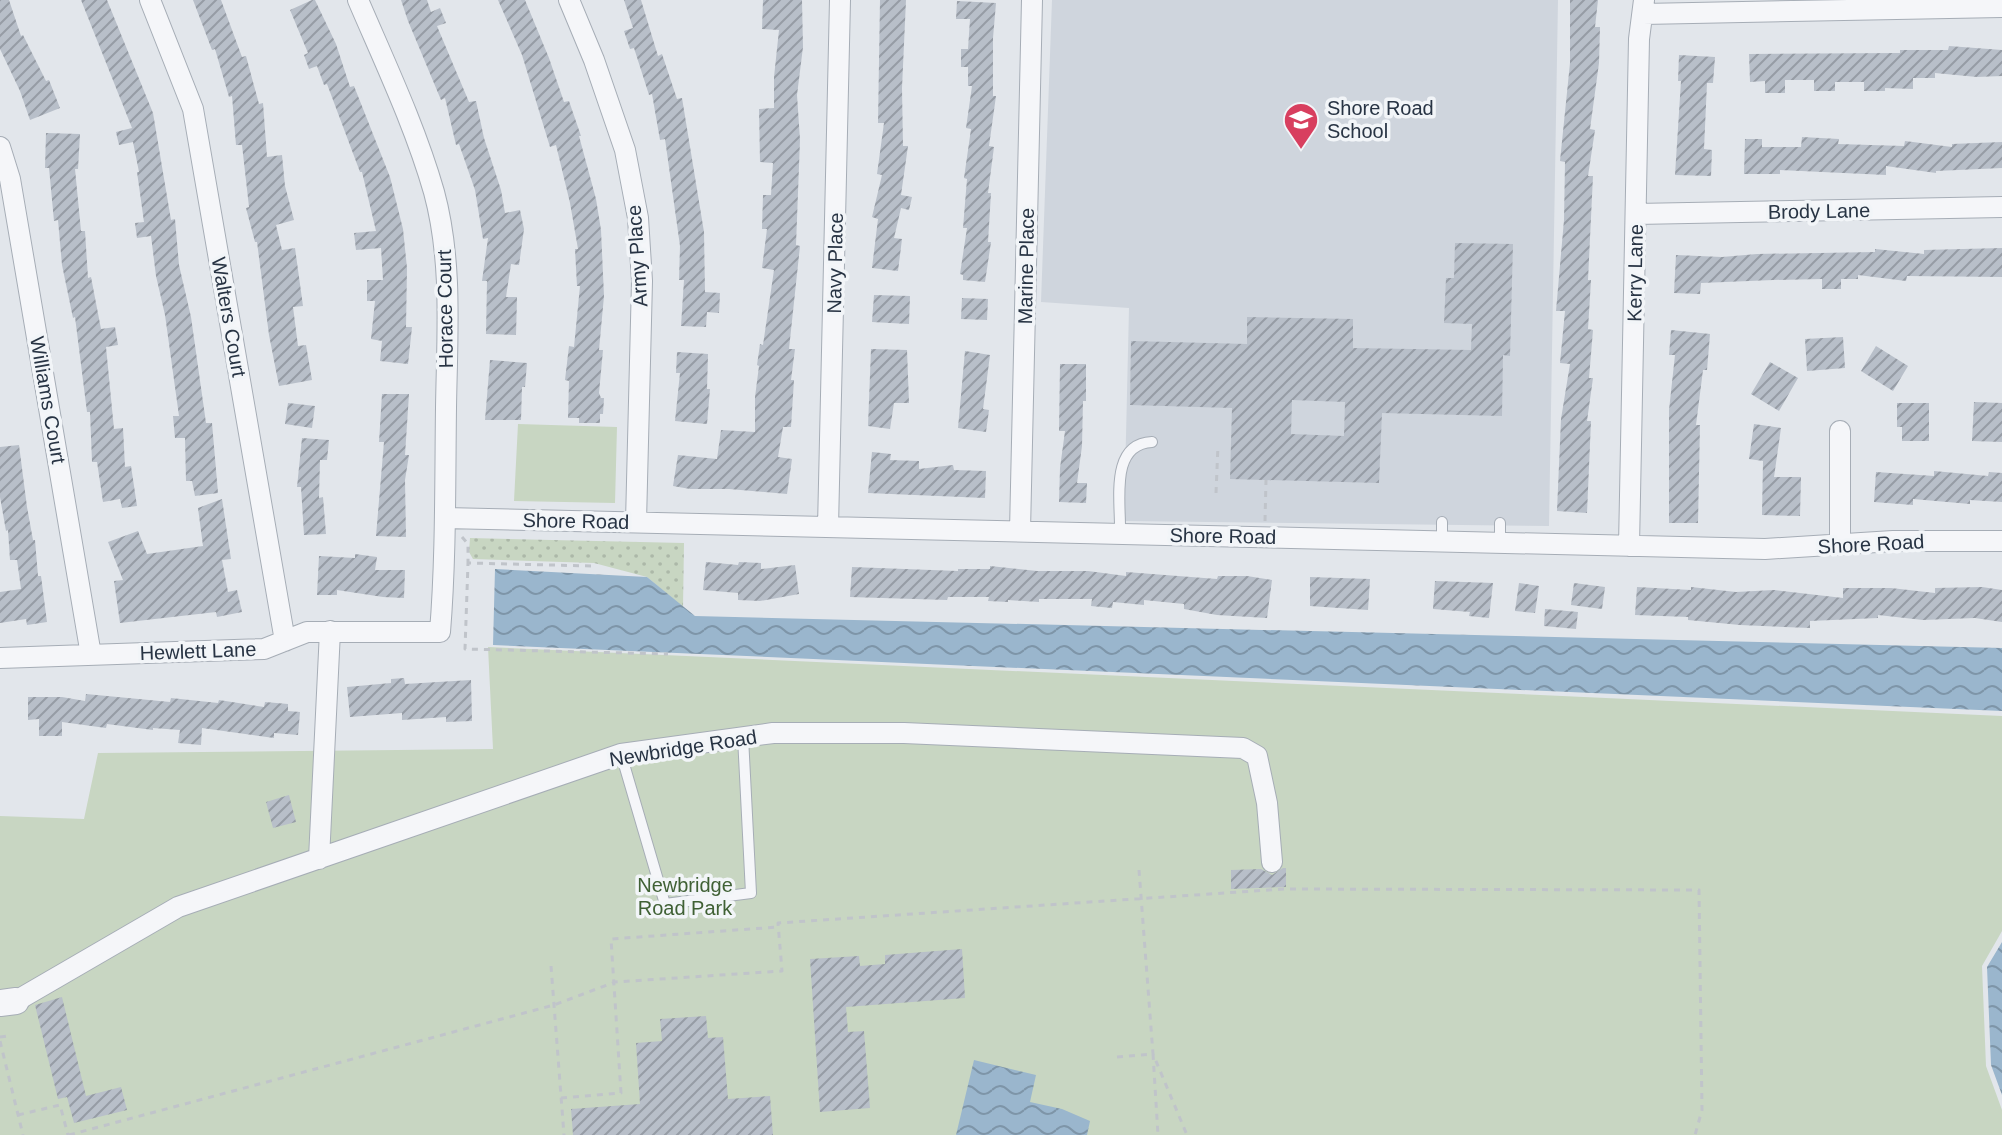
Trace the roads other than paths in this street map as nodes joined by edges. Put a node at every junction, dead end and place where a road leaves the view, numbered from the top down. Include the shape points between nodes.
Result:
1 (150, 0) edge
2 (358, 0) edge
3 (569, 0) edge
4 (840, 0) edge
5 (1032, 0) edge
6 (1644, 7) edge
7 (2002, 7) edge
8 (0, 147) edge
9 (2002, 207) edge
10 (1636, 214) junction
11 (1840, 431) dead end
12 (1152, 442) dead end
13 (445, 518) junction
14 (636, 522) junction
15 (828, 527) junction
16 (1020, 531) junction
17 (1120, 533) junction
18 (2002, 541) edge
19 (1840, 545) junction
20 (1629, 546) junction
21 (330, 631) junction
22 (440, 632) joint
23 (285, 641) junction
24 (91, 655) junction
25 (0, 658) edge
26 (743, 737) junction
27 (621, 754) junction
28 (319, 859) junction
29 (1272, 862) dead end
30 (8, 1002) edge

1 - 23 street, Walters Court via 193,109
2 - 13 street, Horace Court via 411,124 445,247
3 - 14 street, Army Place via 625,150 638,218 642,281
4 - 15 street, Navy Place
5 - 16 street, Marine Place
6 - 7 street
6 - 10 street, Kerry Lane
8 - 24 street, Williams Court via 10,179
9 - 10 street, Brody Lane
10 - 20 street, Kerry Lane
11 - 19 street
12 - 17 lane via 1130,448 1122,459
13 - 14 street, Shore Road
13 - 22 street, Horace Court
14 - 15 street, Shore Road
15 - 16 street, Shore Road
16 - 17 street, Shore Road
17 - 20 street, Shore Road via 1500,533
18 - 19 street, Shore Road
19 - 20 street, Shore Road
21 - 22 street, Hewlett Lane
21 - 23 street, Hewlett Lane via 307,632
21 - 28 street
23 - 24 street, Hewlett Lane via 264,649
24 - 25 street, Hewlett Lane
26 - 27 street, Newbridge Road
26 - 27 lane via 751,893 665,904
26 - 29 street, Newbridge Road via 904,733 1243,748 1257,756
27 - 28 street, Newbridge Road
28 - 30 street, Newbridge Road via 178,907

